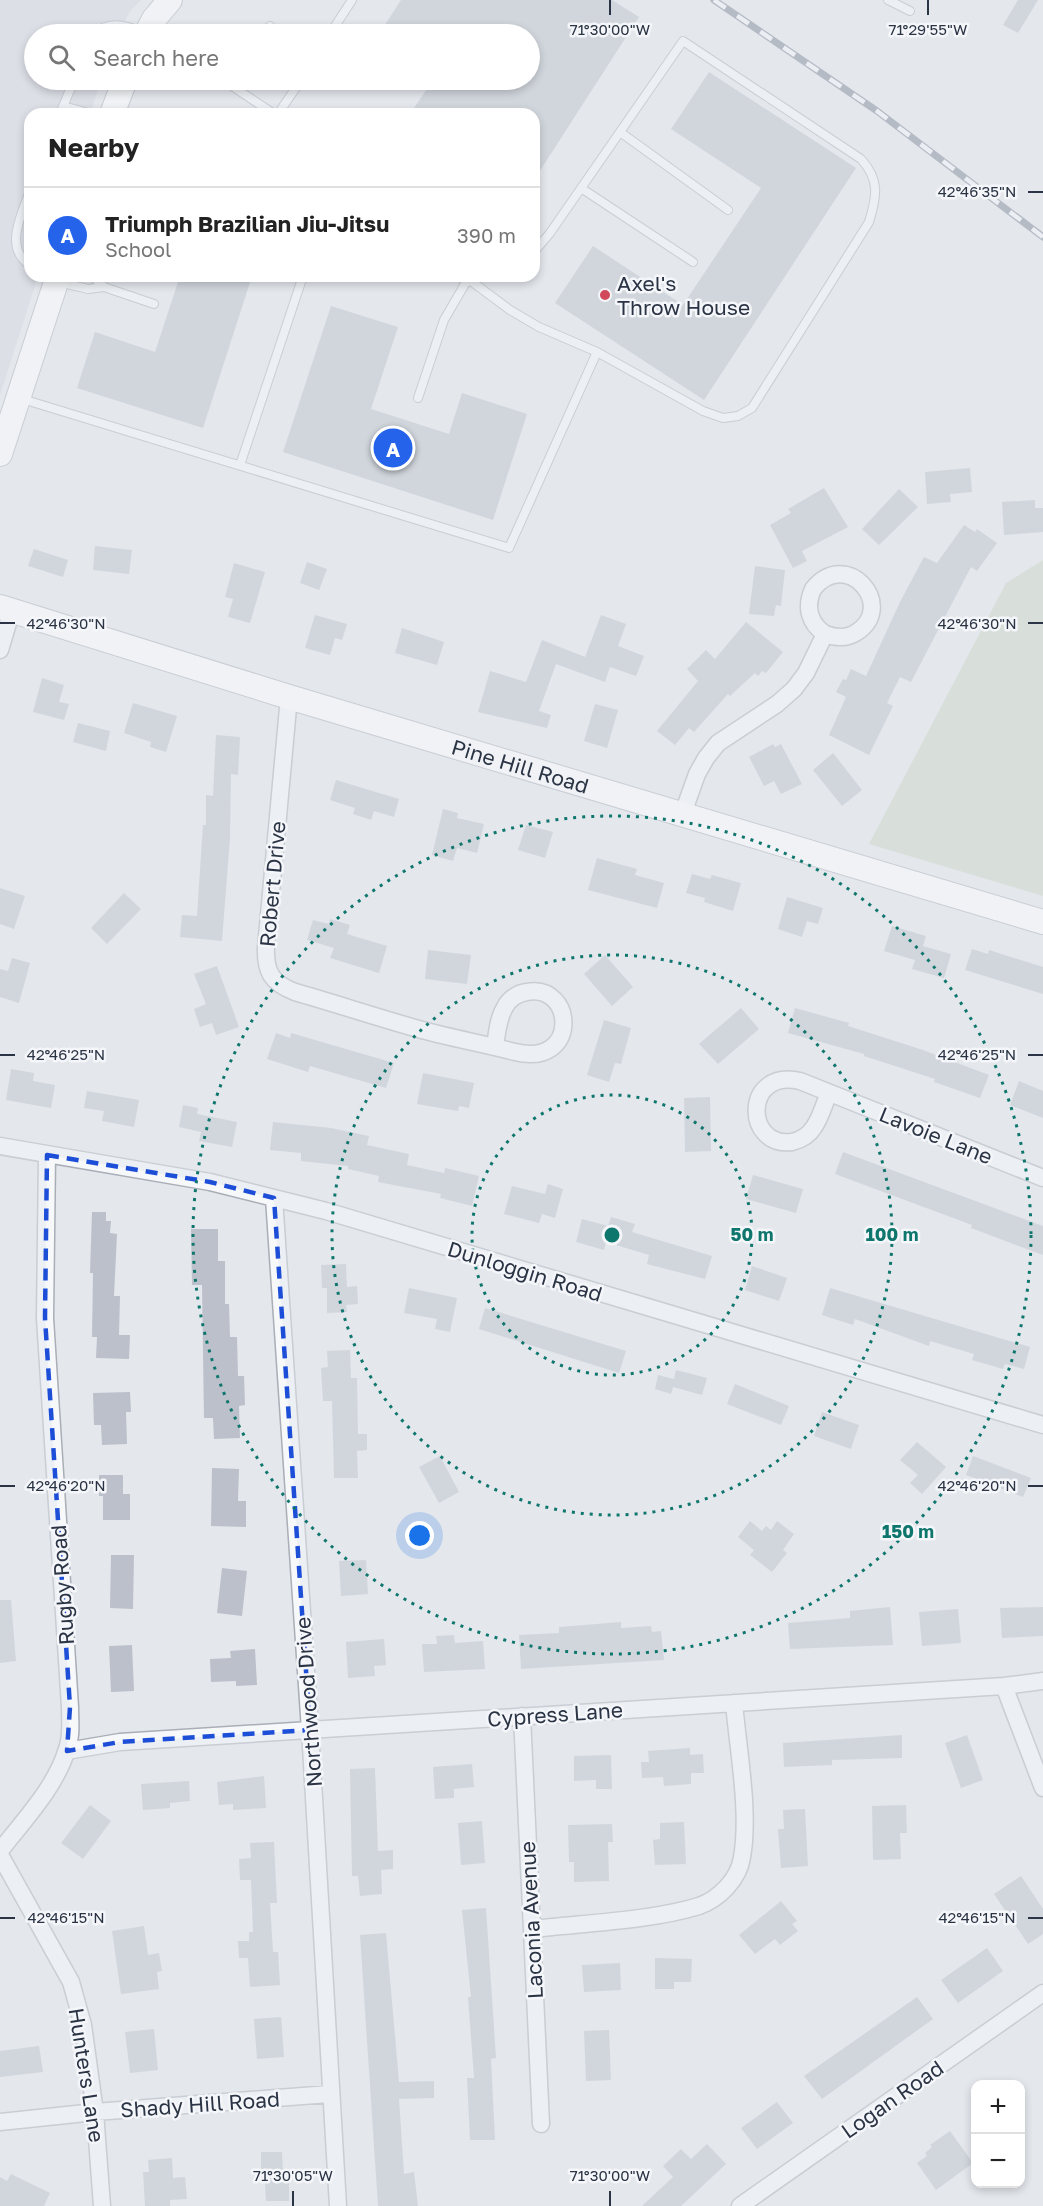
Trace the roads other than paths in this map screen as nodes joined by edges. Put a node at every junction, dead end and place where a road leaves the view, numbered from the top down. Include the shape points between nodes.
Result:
1 (170, 0) edge
2 (352, 0) edge
3 (888, 0) edge
4 (910, 11) dead end
5 (153, 24) edge
6 (336, 24) edge
7 (70, 90) edge
8 (121, 90) edge
9 (238, 90) edge
10 (294, 90) edge
11 (63, 108) edge
12 (114, 108) edge
13 (267, 108) edge
14 (280, 108) edge
15 (620, 132) junction
16 (581, 188) junction
17 (24, 209) edge
18 (728, 210) dead end
19 (540, 244) edge
20 (24, 261) edge
21 (693, 262) dead end
22 (53, 282) edge
23 (66, 282) edge
24 (99, 282) edge
25 (301, 282) edge
26 (466, 282) edge
27 (475, 282) edge
28 (104, 287) junction
29 (154, 304) dead end
30 (597, 352) junction
31 (19, 398) junction
32 (418, 398) dead end
33 (0, 454) edge
34 (240, 465) junction
35 (6, 608) edge
36 (825, 634) dead end
37 (0, 650) edge
38 (289, 697) junction
39 (683, 813) junction
40 (1043, 922) edge
41 (495, 1046) junction
42 (828, 1093) junction
43 (0, 1146) edge
44 (47, 1155) junction
45 (1043, 1178) edge
46 (274, 1198) junction
47 (1043, 1425) edge
48 (1043, 1681) edge
49 (1004, 1686) junction
50 (734, 1703) junction
51 (522, 1716) junction
52 (310, 1730) junction
53 (67, 1751) junction
54 (1043, 1788) edge
55 (0, 1853) edge
56 (532, 1929) junction
57 (1043, 1993) edge
58 (329, 2094) junction
59 (95, 2112) junction
60 (0, 2122) edge
61 (541, 2124) dead end
62 (102, 2206) edge
63 (338, 2206) edge
64 (740, 2206) edge

1 - 5 street
2 - 6 lane
3 - 4 lane
7 - 11 lane
8 - 12 street
9 - 13 lane
10 - 14 lane
15 - 16 lane
15 - 18 lane
15 - 30 lane via 683,41 861,159 873,172 876,189 868,222 752,408 723,418 703,411
16 - 19 lane
16 - 21 lane
17 - 20 lane via 14,238
22 - 31 street
23 - 28 lane via 88,289
24 - 28 lane
25 - 34 lane
26 - 32 lane via 444,320
27 - 30 lane via 539,327
28 - 29 lane
30 - 34 lane via 509,548
31 - 33 street
31 - 34 lane
35 - 37 street
35 - 38 street, Pine Hill Road
36 - 39 street via 794,689 718,743 706,758
38 - 39 street, Pine Hill Road
38 - 41 street, Robert Drive via 266,947 265,963 270,976 279,986 295,992 423,1030
39 - 40 street, Pine Hill Road
41 - 41 street, Robert Drive via 527,1054 548,1051 562,1036 564,1025 559,1005 542,992 512,998 501,1016
42 - 42 street, Lavoie Lane via 800,1081 778,1080 761,1093 758,1122 771,1138 781,1142 801,1139 815,1126
42 - 45 street, Lavoie Lane
43 - 44 street, Dunloggin Road
44 - 46 street, Dunloggin Road via 210,1182
44 - 53 street, Rugby Road via 45,1318 70,1707
46 - 47 street, Dunloggin Road
46 - 52 street, Northwood Drive
48 - 49 street, Cypress Lane
49 - 50 street, Cypress Lane
49 - 54 street
50 - 51 street, Cypress Lane
50 - 56 street via 745,1831 742,1860 734,1879 700,1906
51 - 52 street, Cypress Lane
51 - 56 street, Laconia Avenue
52 - 53 street, Cypress Lane via 120,1742
52 - 58 street, Northwood Drive
53 - 55 street, Rugby Road via 42,1795
55 - 59 street, Hunters Lane via 70,1982 83,2025
56 - 61 street, Laconia Avenue
57 - 64 street, Logan Road
58 - 59 street, Shady Hill Road
58 - 63 street, Northwood Drive
59 - 60 street, Shady Hill Road
59 - 62 street, Hunters Lane

